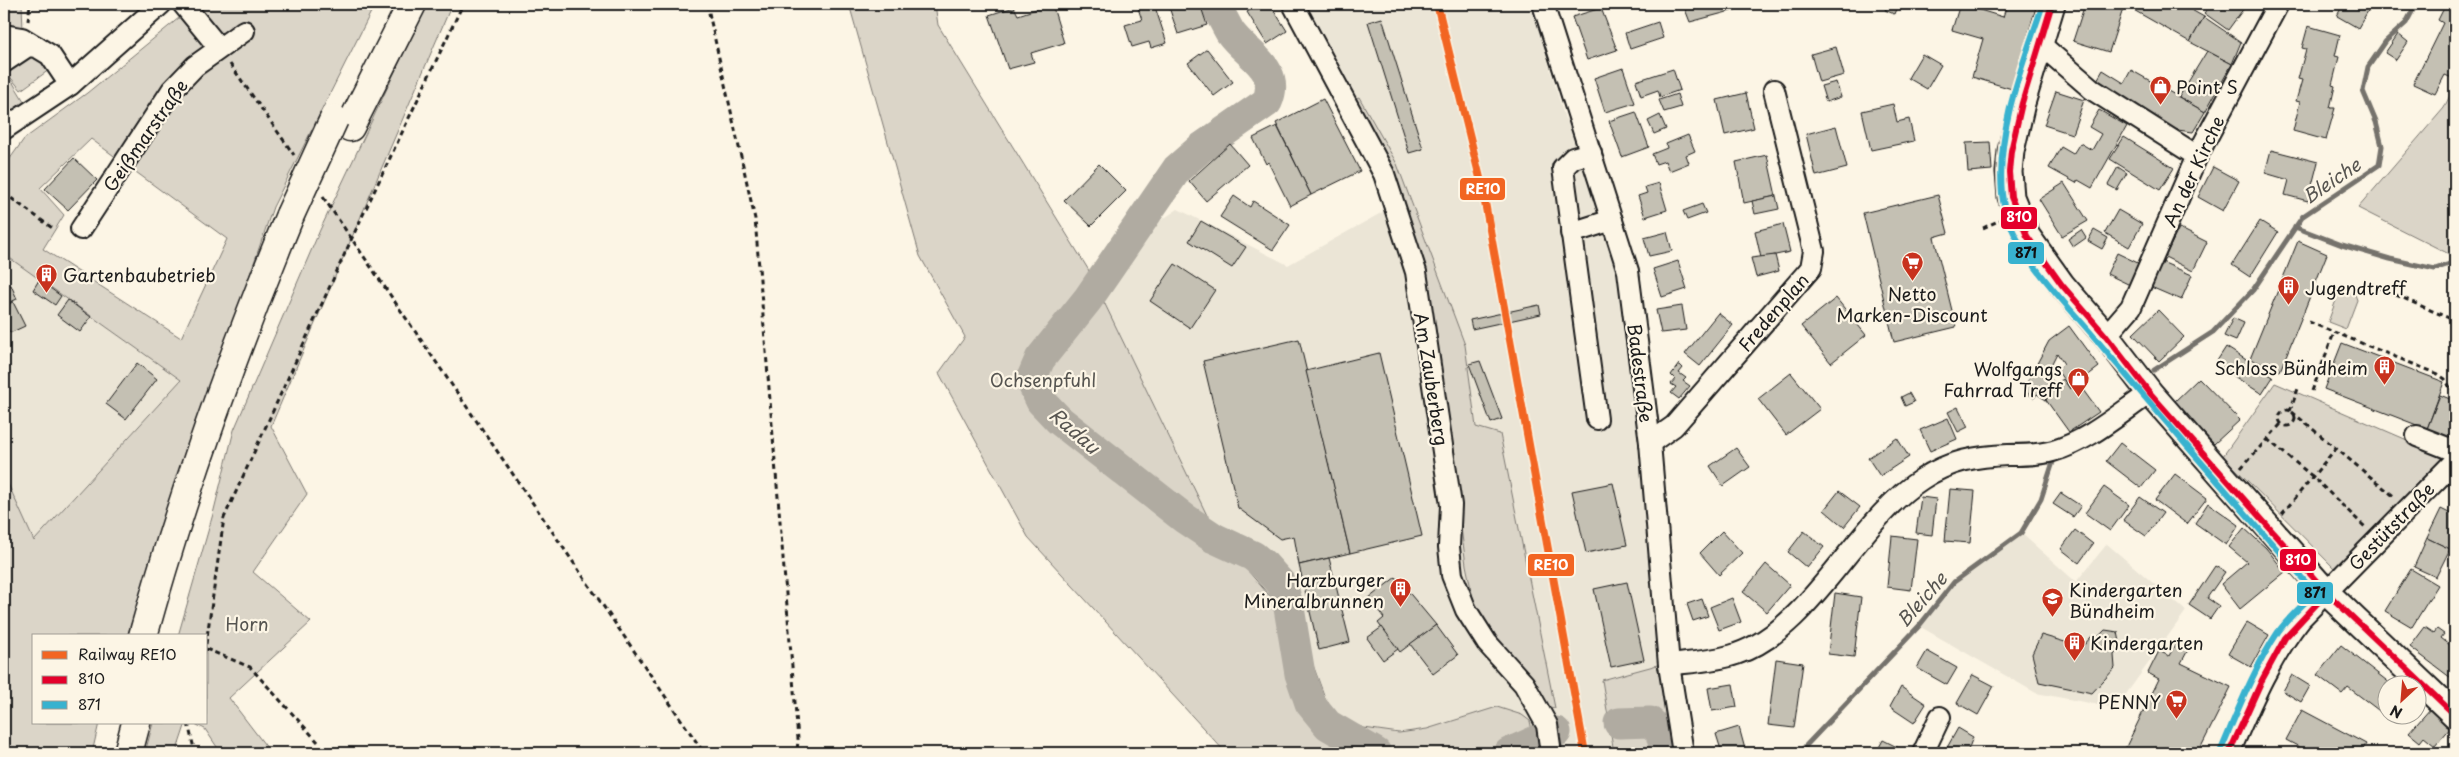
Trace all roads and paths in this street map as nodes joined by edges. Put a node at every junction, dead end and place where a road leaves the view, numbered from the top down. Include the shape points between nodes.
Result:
1 (161, 4) edge
2 (183, 4) edge
3 (392, 4) edge
4 (412, 4) edge
5 (463, 4) edge
6 (707, 4) edge
7 (1293, 4) edge
8 (1544, 4) edge
9 (2052, 4) edge
10 (2278, 4) edge
11 (244, 31) dead end
12 (4, 35) edge
13 (2040, 44) junction
14 (37, 47) junction
15 (219, 48) junction
16 (4, 62) edge
17 (70, 85) junction
18 (1774, 90) dead end
19 (342, 123) junction
20 (4, 129) edge
21 (1591, 154) junction
22 (2197, 156) junction
23 (296, 159) dead end
24 (318, 190) dead end
25 (4, 193) edge
26 (298, 219) junction
27 (1612, 220) junction
28 (82, 229) dead end
29 (55, 230) dead end
30 (1571, 233) junction
31 (352, 238) junction
32 (2372, 284) dead end
33 (2455, 318) edge
34 (2308, 322) dead end
35 (2334, 333) junction
36 (2106, 336) junction
37 (2299, 386) dead end
38 (2312, 391) dead end
39 (2150, 393) junction
40 (2455, 396) edge
41 (2291, 412) junction
42 (1597, 419) dead end
43 (2281, 424) junction
44 (2417, 436) dead end
45 (2267, 439) junction
46 (1650, 443) junction
47 (2337, 447) junction
48 (2455, 451) edge
49 (2455, 461) edge
50 (2312, 476) junction
51 (2228, 482) junction
52 (2408, 508) junction
53 (2271, 529) junction
54 (2378, 539) junction
55 (2327, 592) junction
56 (144, 634) edge
57 (161, 634) edge
58 (207, 634) edge
59 (208, 650) edge
60 (1669, 665) junction
61 (2455, 715) edge
62 (1940, 717) dead end
63 (118, 724) edge
64 (136, 724) edge
65 (188, 724) edge
66 (318, 742) dead end
67 (111, 753) edge
68 (128, 753) edge
69 (195, 753) edge
70 (704, 753) edge
71 (797, 753) edge
72 (1551, 753) edge
73 (1683, 753) edge
74 (1923, 753) edge
75 (2229, 753) edge

1 - 17 street
2 - 15 street
3 - 19 highway
4 - 19 highway
5 - 31 path
6 - 71 path via 755,219
7 - 72 street, Am Zauberberg via 1384,174 1416,272 1451,505 1449,547 1452,575 1466,610 1487,643 1524,684 1546,725
8 - 21 street, Badestraße
9 - 13 main road
10 - 22 street, An der Kirche
11 - 15 street, Geißmarstraße
12 - 14 street via 22,38
13 - 22 street via 2094,90
13 - 36 main road via 2011,151 2008,172 2011,197 2016,214 2039,254
14 - 16 street via 28,46
14 - 17 street via 58,64
15 - 23 path
15 - 28 street, Geißmarstraße via 195,66 172,90
17 - 20 street
18 - 46 street, Fredenplan via 1814,251 1811,268 1674,426
19 - 26 highway, bridge
21 - 27 street, Badestraße
21 - 30 street via 1573,158 1563,168
22 - 36 street, An der Kirche via 2131,307
24 - 31 path
25 - 29 path
26 - 56 highway via 228,370 194,466
26 - 57 highway via 195,518
27 - 30 street
27 - 46 street, Badestraße via 1628,271
30 - 42 street
31 - 58 path via 224,518
31 - 70 path
32 - 33 path
34 - 35 path
35 - 38 path
35 - 40 path via 2438,374
36 - 39 main road
37 - 41 path
39 - 51 main road
39 - 60 street via 2082,439 2053,451 2020,456 1982,456 1951,463 1921,479 1895,501 1789,622 1764,641 1736,655
41 - 43 path via 2281,412
41 - 43 path via 2293,422 2286,426
41 - 47 path
43 - 45 path
44 - 48 street
45 - 50 path
45 - 51 path
46 - 60 street, Badestraße
47 - 50 path
47 - 52 path
49 - 52 street, Gestütstraße
50 - 53 path
50 - 54 path
51 - 53 main road
52 - 54 street, Gestütstraße
53 - 55 main road
54 - 55 street, Gestütstraße
55 - 61 main road
55 - 75 street, Gestütstraße via 2286,637
59 - 66 path via 250,667
60 - 73 street, Badestraße
62 - 74 street
63 - 67 highway
64 - 68 highway
65 - 69 path

